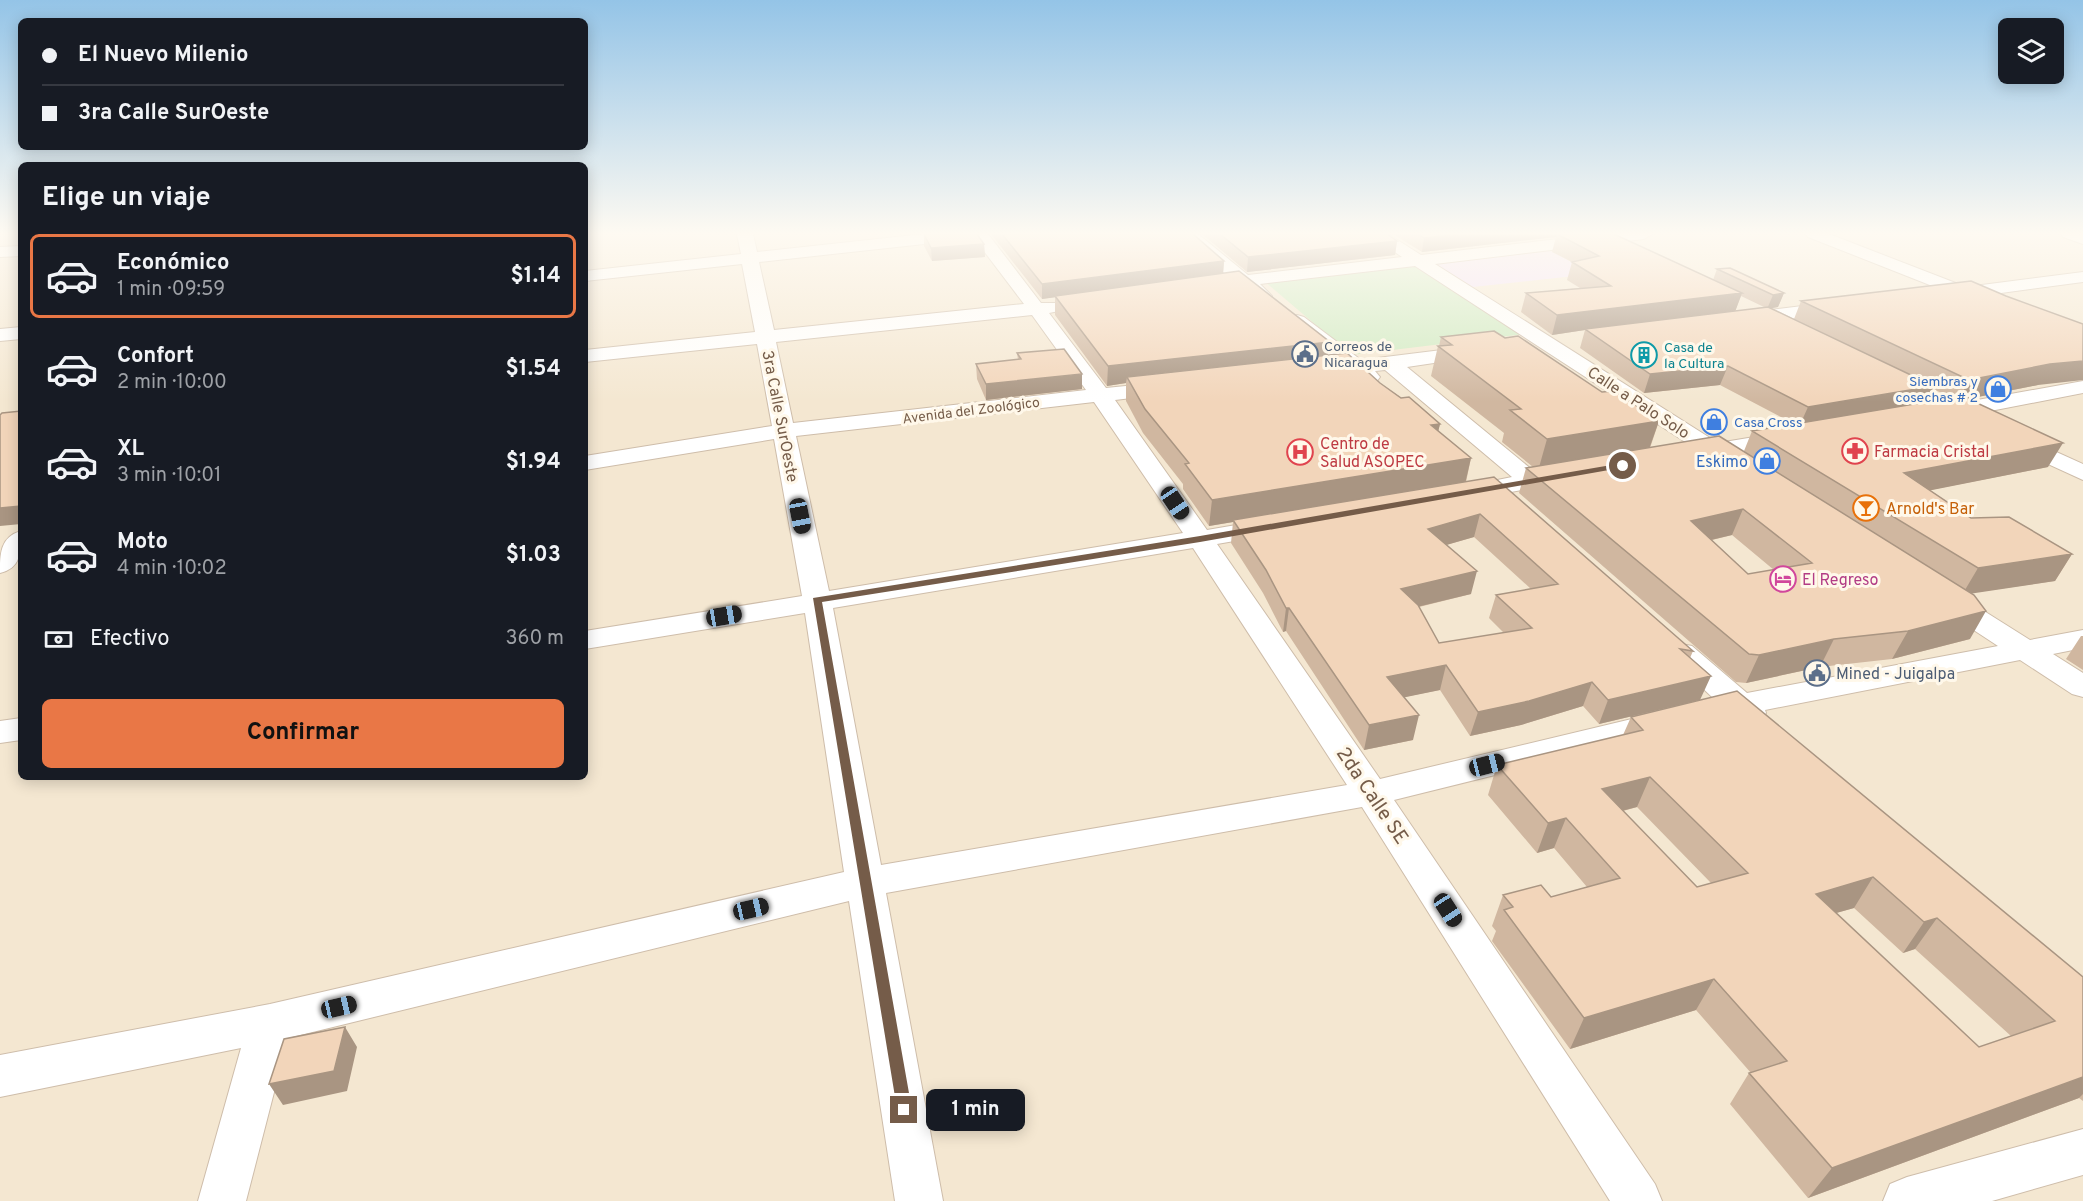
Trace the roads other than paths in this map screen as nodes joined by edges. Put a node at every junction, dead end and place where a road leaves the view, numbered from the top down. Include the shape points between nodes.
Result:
1 (756, 290) edge
2 (1024, 290) edge
3 (1243, 290) edge
4 (1469, 290) edge
5 (1960, 290) edge
6 (1980, 290) edge
7 (1965, 292) junction
8 (1930, 296) edge
9 (1734, 302) edge
10 (1073, 304) edge
11 (1997, 305) edge
12 (1848, 306) edge
13 (1039, 309) junction
14 (1766, 316) junction
15 (1731, 321) edge
16 (1797, 332) edge
17 (18, 333) edge
18 (0, 335) edge
19 (766, 336) junction
20 (1558, 341) junction
21 (1513, 347) edge
22 (1490, 350) edge
23 (588, 356) edge
24 (1390, 363) junction
25 (1359, 367) junction
26 (1323, 371) edge
27 (1183, 386) edge
28 (2083, 387) edge
29 (1101, 394) junction
30 (1426, 428) edge
31 (784, 431) junction
32 (1807, 435) edge
33 (1715, 450) junction
34 (1680, 456) edge
35 (588, 463) edge
36 (1468, 466) edge
37 (1745, 470) edge
38 (1588, 471) edge
39 (2083, 473) edge
40 (1531, 481) junction
41 (1493, 488) junction
42 (1446, 496) edge
43 (1519, 511) edge
44 (1294, 523) edge
45 (0, 538) edge
46 (18, 538) edge
47 (1200, 539) junction
48 (18, 542) edge
49 (0, 565) edge
50 (1926, 586) edge
51 (817, 600) junction
52 (1659, 634) edge
53 (588, 639) edge
54 (2083, 639) edge
55 (2026, 651) junction
56 (2083, 687) edge
57 (1752, 715) junction
58 (18, 729) edge
59 (0, 732) edge
60 (1372, 793) junction
61 (866, 882) junction
62 (270, 1023) junction
63 (0, 1076) edge
64 (2083, 1152) edge
65 (222, 1201) edge
66 (919, 1201) edge
67 (1638, 1201) edge
68 (1907, 1201) edge

1 - 19 street, 3ra Calle SurOeste
2 - 13 street, 2da Calle SE
3 - 25 street
4 - 20 street, Calle a Palo Solo
5 - 7 street
6 - 7 street
7 - 8 street
7 - 11 street
9 - 14 street
10 - 13 street
12 - 14 street
13 - 19 street
13 - 29 street, 2da Calle SE
14 - 15 street
14 - 16 street
17 - 18 street
19 - 23 street
19 - 31 street, 3ra Calle SurOeste
20 - 21 street
20 - 33 street, Calle a Palo Solo
22 - 24 street
24 - 25 street
24 - 40 street
25 - 26 street
25 - 30 street
27 - 29 street, Avenida del Zoológico
28 - 39 street via 1938,409 1993,429
29 - 31 street, Avenida del Zoológico
29 - 47 street, 2da Calle SE
31 - 35 street, Avenida del Zoológico
31 - 51 street, 3ra Calle SurOeste
32 - 33 street
33 - 34 street
33 - 37 street, Calle a Palo Solo
36 - 41 street
38 - 40 street
40 - 41 street
41 - 42 street
41 - 43 street
44 - 47 street
45 - 46 street
47 - 51 street
47 - 60 street, 2da Calle SE
48 - 49 street
50 - 55 street
51 - 53 street
51 - 61 street, 3ra Calle SurOeste
52 - 57 street
54 - 55 street
55 - 56 street
55 - 57 street
57 - 60 street
58 - 59 street
60 - 61 street
60 - 67 street, 2da Calle SE
61 - 62 street
61 - 66 street, 3ra Calle SurOeste
62 - 63 street
62 - 65 street
64 - 68 street

